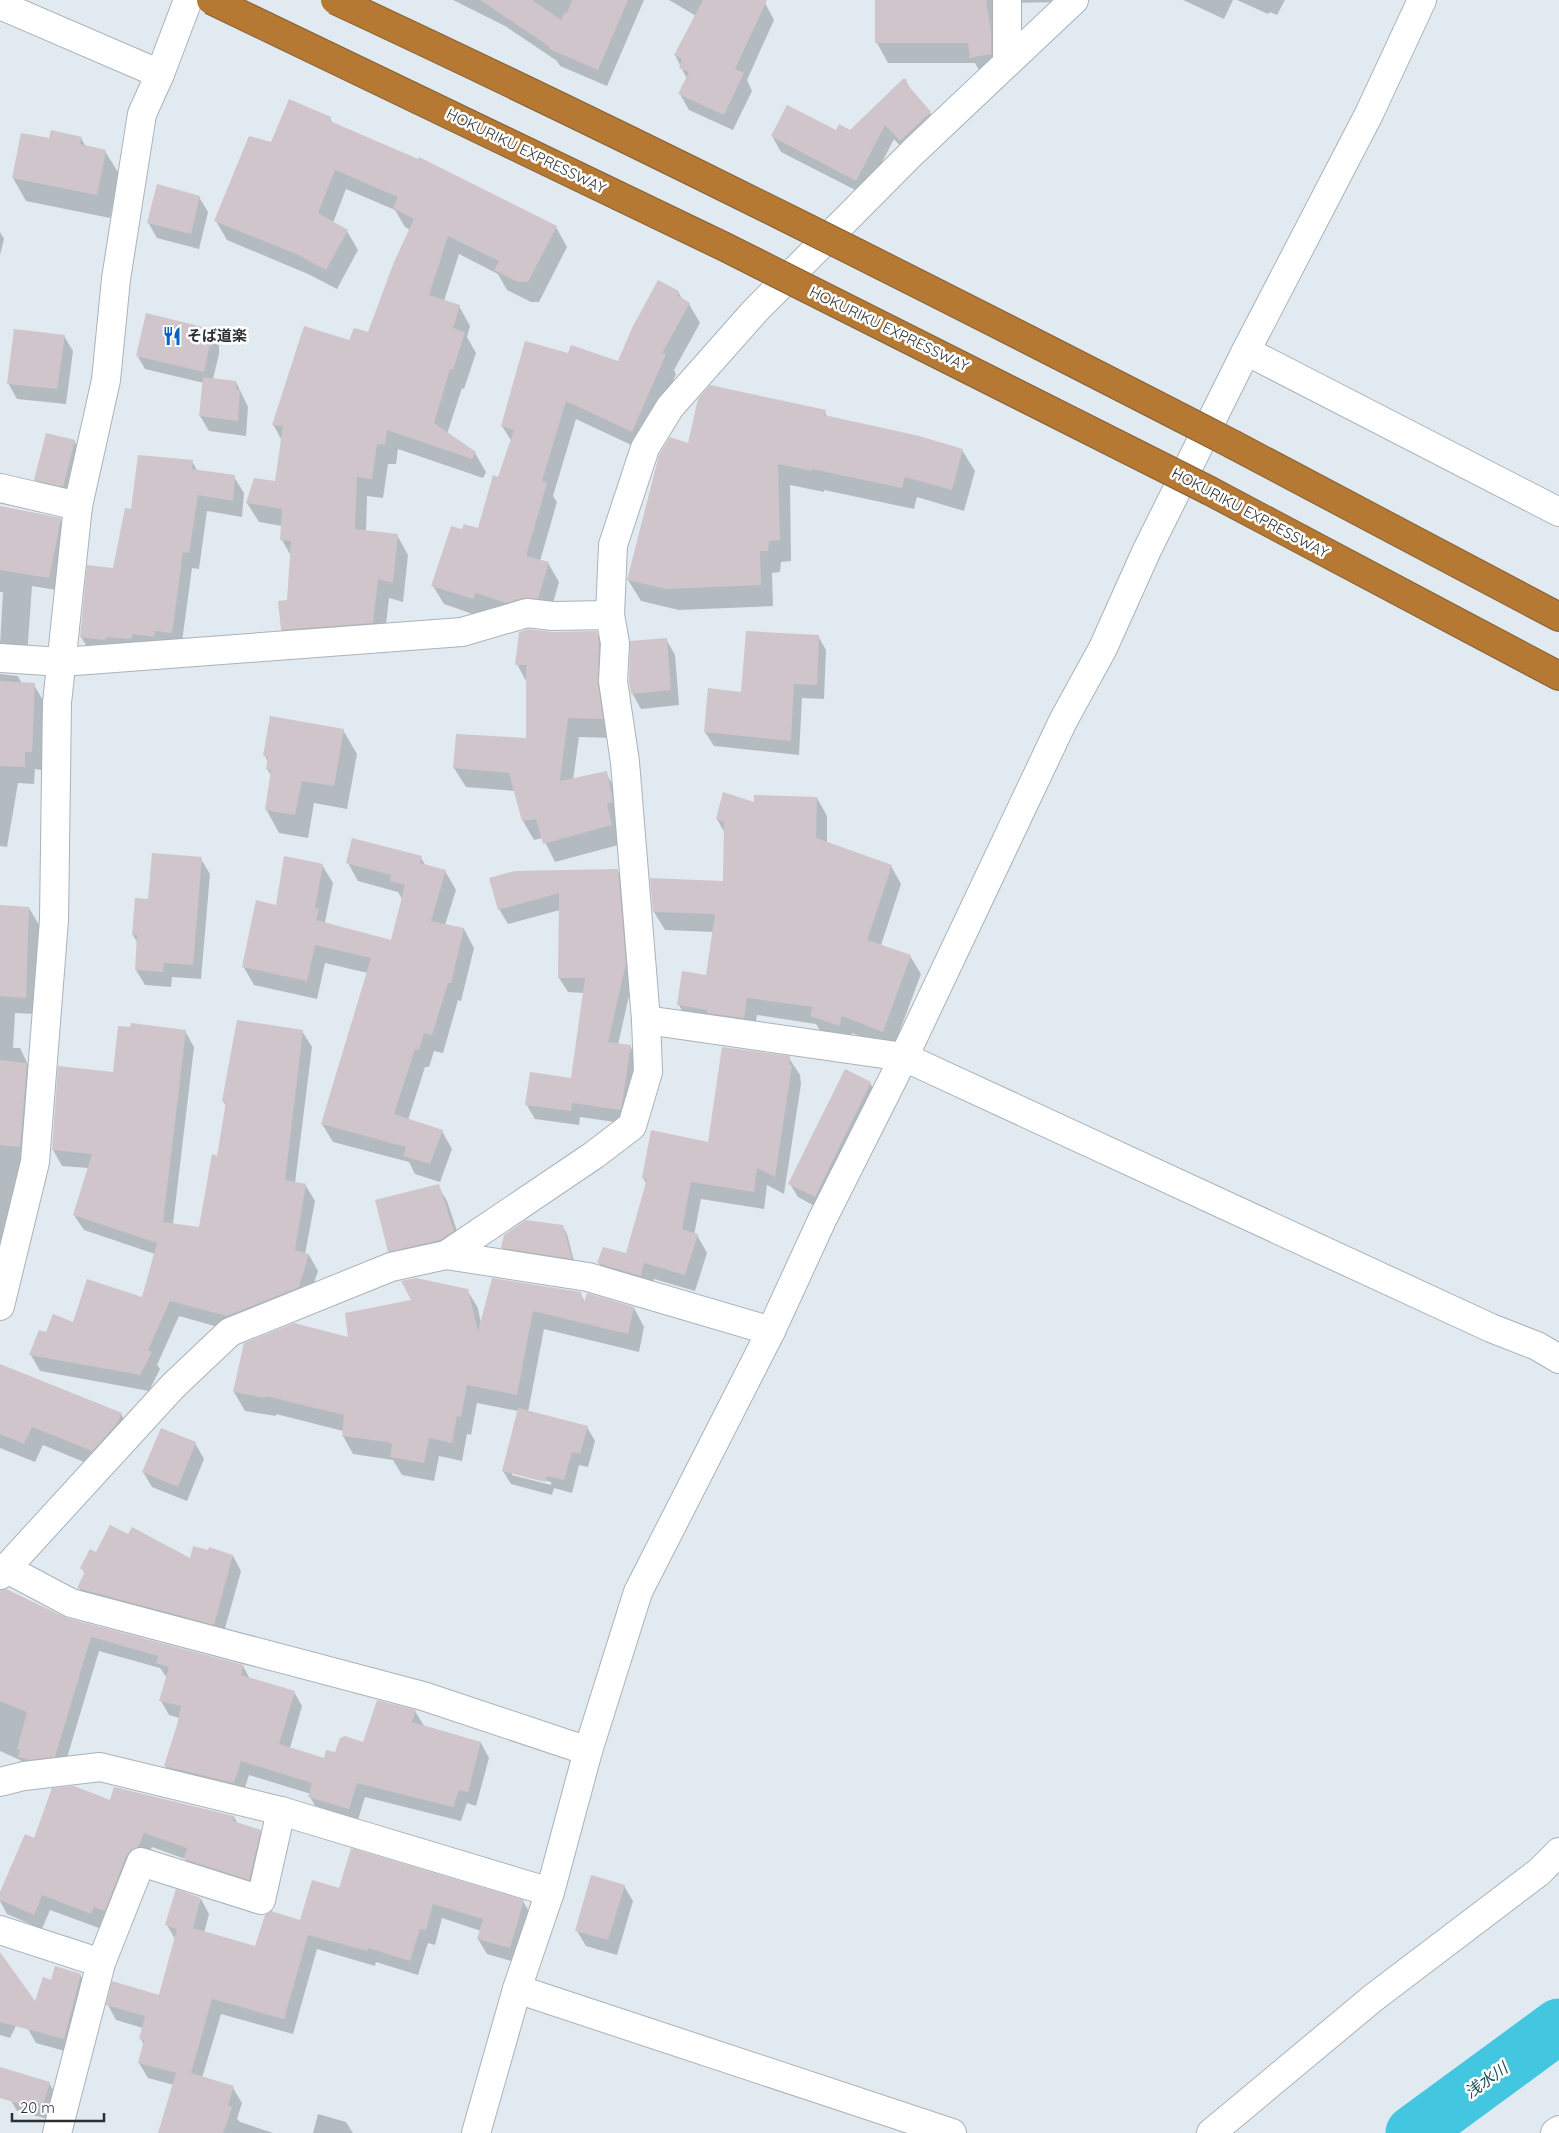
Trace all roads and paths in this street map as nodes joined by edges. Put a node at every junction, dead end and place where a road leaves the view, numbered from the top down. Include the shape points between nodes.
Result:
1 (188, 0) edge
2 (211, 0) edge
3 (335, 0) edge
4 (1006, 0) edge
5 (1074, 0) edge
6 (1422, 0) edge
7 (0, 5) edge
8 (1007, 63) junction
9 (160, 74) junction
10 (1246, 351) junction
11 (0, 488) edge
12 (78, 506) junction
13 (1559, 512) edge
14 (610, 615) junction
15 (1559, 617) edge
16 (0, 658) edge
17 (62, 662) junction
18 (1559, 676) edge
19 (646, 1020) junction
20 (904, 1057) junction
21 (446, 1254) junction
22 (0, 1306) edge
23 (770, 1332) junction
24 (1559, 1359) edge
25 (3, 1572) edge
26 (588, 1751) junction
27 (0, 1782) edge
28 (281, 1811) junction
29 (1559, 1852) edge
30 (550, 1892) junction
31 (0, 1930) edge
32 (101, 1963) junction
33 (517, 1989) junction
34 (1559, 2130) edge
35 (1217, 2132) edge
36 (57, 2133) edge
37 (476, 2133) edge
38 (952, 2133) edge
39 (1555, 2133) edge

1 - 9 street
2 - 18 highway, HOKURIKU EXPRESSWAY, bridge via 725,247 1210,491
3 - 15 highway, bridge via 724,186 984,316
4 - 8 street
5 - 8 street
6 - 10 street via 1369,114
7 - 9 street
8 - 14 street via 913,152 755,311 670,407 644,448 613,545
9 - 12 street via 142,114 116,279 106,380
10 - 13 street
10 - 20 street via 1147,550 1103,648 1063,721
11 - 12 street
12 - 17 street
14 - 17 street via 553,616 527,612 462,632
14 - 19 street via 615,644 613,681 626,762
16 - 17 street
17 - 22 street via 57,703 54,920 35,1162
19 - 20 street
19 - 21 street via 648,1072 632,1126
20 - 23 street
20 - 24 street via 1491,1328 1537,1346
21 - 23 street via 588,1277
21 - 25 street via 391,1267 230,1332 173,1386
23 - 26 street via 638,1592
25 - 26 street via 71,1603 423,1696
26 - 30 street
27 - 28 street via 100,1767
28 - 30 street
28 - 32 street via 261,1900 141,1862
29 - 35 street via 1539,1872 1373,1998
30 - 33 street
31 - 32 street
32 - 36 street
33 - 37 street
33 - 38 street
34 - 39 street

